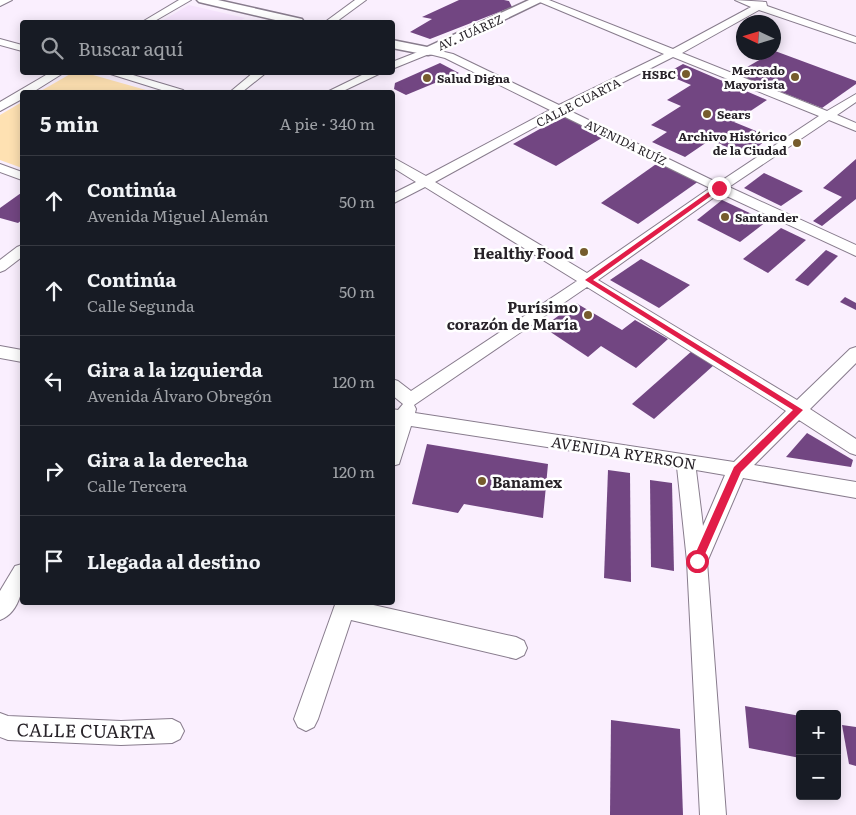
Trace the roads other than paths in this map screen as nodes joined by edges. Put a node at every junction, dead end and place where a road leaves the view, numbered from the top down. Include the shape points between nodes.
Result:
1 (7, 0) edge
2 (186, 0) edge
3 (203, 0) edge
4 (361, 0) edge
5 (539, 0) edge
6 (740, 0) edge
7 (0, 3) edge
8 (758, 4) edge
9 (151, 20) edge
10 (289, 20) edge
11 (333, 20) edge
12 (856, 35) edge
13 (856, 40) edge
14 (0, 42) edge
15 (395, 44) edge
16 (20, 47) edge
17 (428, 50) junction
18 (674, 53) junction
19 (395, 65) edge
20 (55, 75) edge
21 (120, 75) edge
22 (258, 75) edge
23 (371, 75) edge
24 (29, 90) edge
25 (172, 90) edge
26 (237, 90) edge
27 (338, 90) edge
28 (20, 95) edge
29 (856, 97) edge
30 (0, 107) edge
31 (560, 110) junction
32 (829, 115) junction
33 (856, 126) edge
34 (395, 163) edge
35 (0, 168) edge
36 (20, 175) edge
37 (427, 182) junction
38 (719, 188) junction
39 (395, 198) edge
40 (856, 251) edge
41 (20, 252) edge
42 (0, 267) edge
43 (588, 280) junction
44 (0, 352) edge
45 (856, 353) edge
46 (20, 356) edge
47 (395, 388) edge
48 (410, 400) junction
49 (799, 410) junction
50 (399, 418) edge
51 (395, 441) edge
52 (856, 448) edge
53 (686, 461) junction
54 (738, 470) junction
55 (856, 490) edge
56 (697, 561) junction
57 (20, 576) edge
58 (346, 606) edge
59 (0, 610) edge
60 (516, 648) dead end
61 (306, 719) dead end
62 (0, 725) edge
63 (172, 731) dead end
64 (713, 815) edge

1 - 7 street
2 - 9 street
3 - 10 street
4 - 11 street
5 - 17 street, AV. JUÁREZ
5 - 18 street
6 - 8 street
8 - 12 street
8 - 13 street
8 - 18 street, CALLE CUARTA
14 - 16 street
15 - 17 street, AVENIDA RUÍZ
17 - 19 street
17 - 31 street, AVENIDA RUÍZ via 449,56
18 - 31 street, CALLE CUARTA
18 - 32 street
20 - 24 street
21 - 25 street
22 - 26 street
23 - 27 street
28 - 30 street
29 - 32 street
31 - 37 street, CALLE CUARTA
31 - 38 street, AVENIDA RUÍZ
32 - 33 street
32 - 38 street
34 - 37 street
35 - 36 street
37 - 39 street, CALLE CUARTA
37 - 43 street
38 - 40 street, AVENIDA RUÍZ
38 - 43 street
41 - 42 street
43 - 48 street
43 - 49 street
44 - 46 street
45 - 49 street
47 - 48 street
48 - 50 street
49 - 52 street
49 - 54 street
50 - 51 street
50 - 53 street, AVENIDA RYERSON
53 - 54 street, AVENIDA RYERSON
53 - 56 street
54 - 55 street, AVENIDA RYERSON
54 - 56 street
56 - 64 street
57 - 59 street
58 - 60 street
58 - 61 street
62 - 63 street, CALLE CUARTA via 121,733

